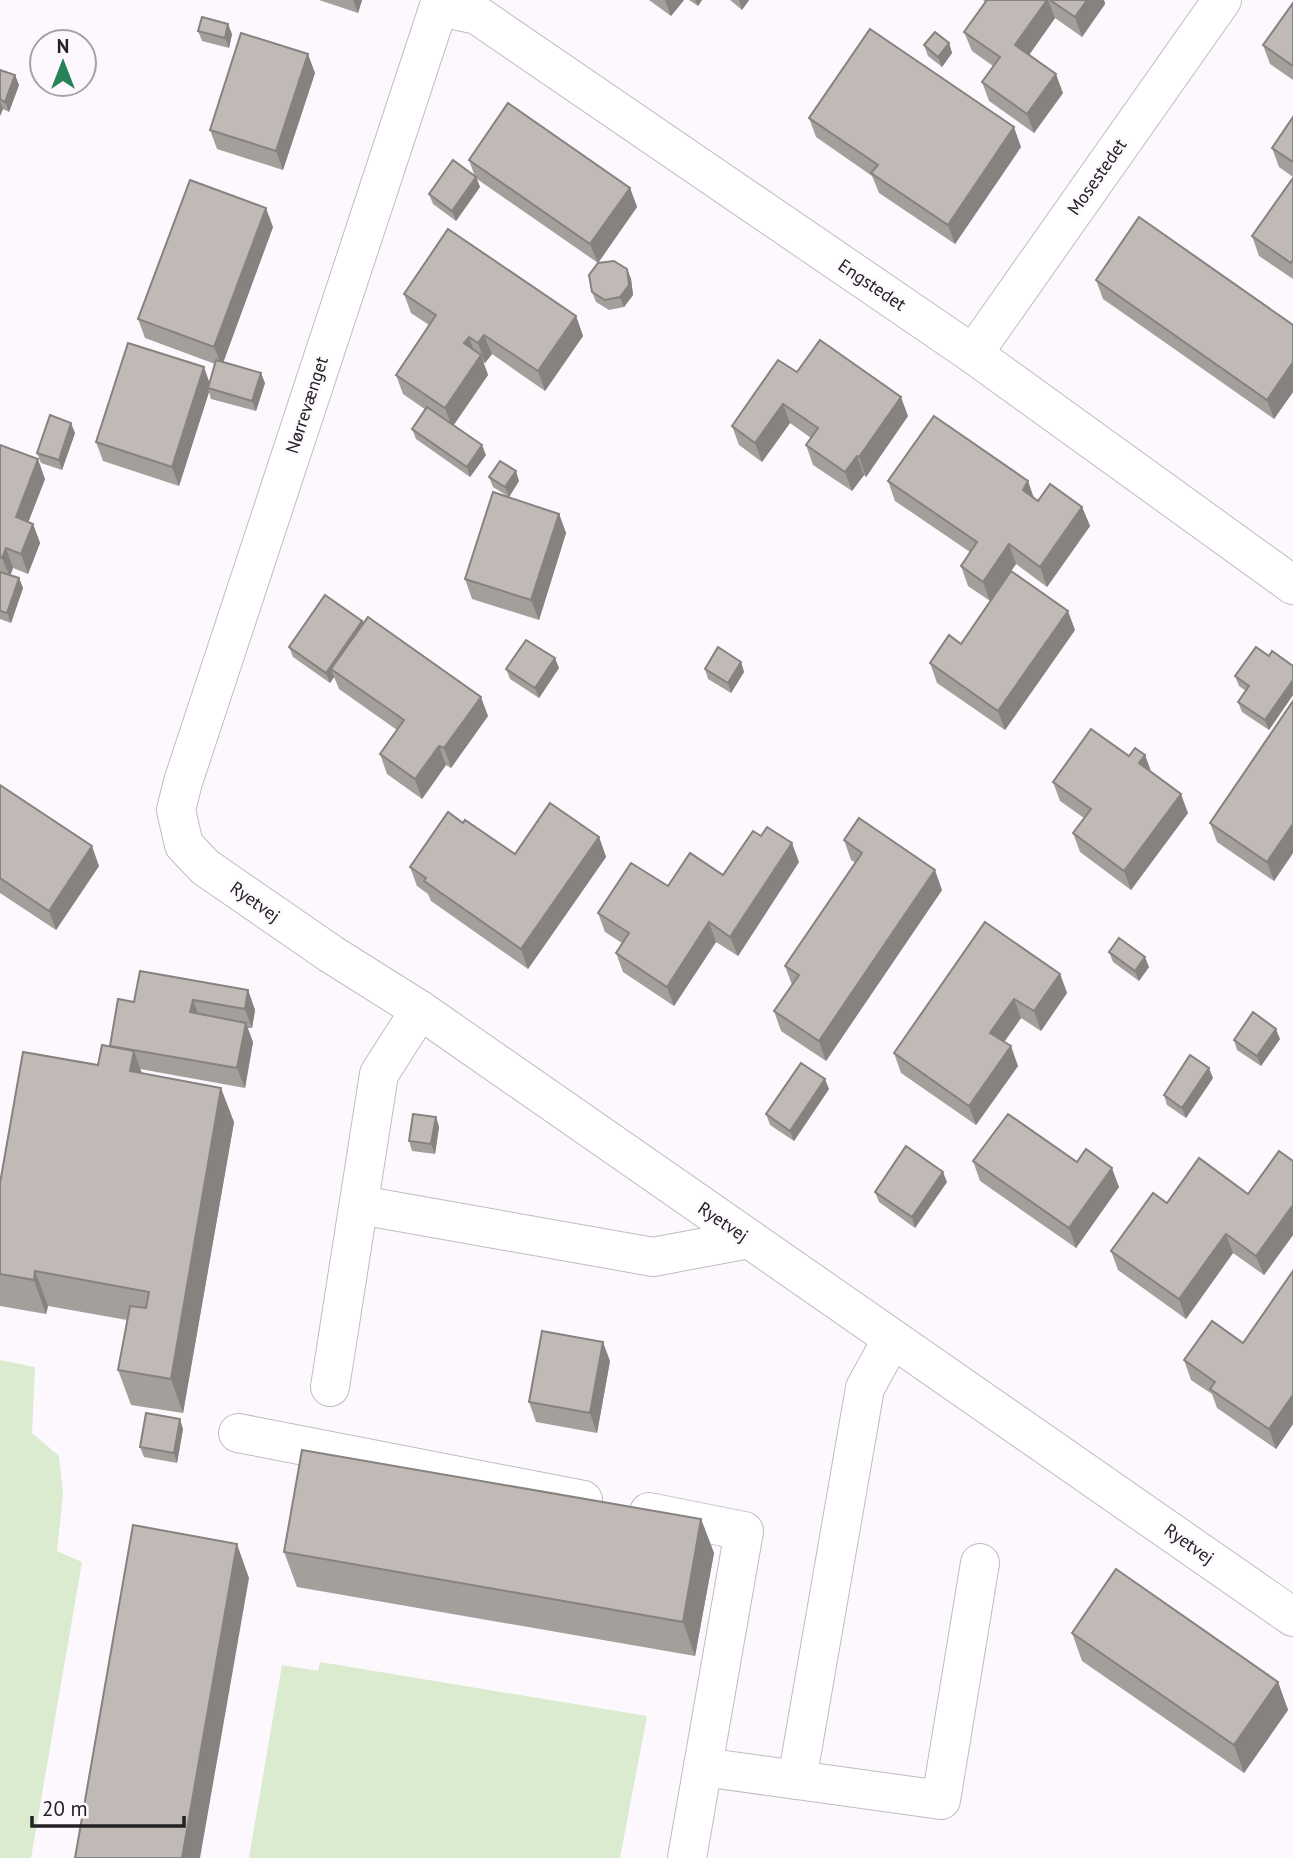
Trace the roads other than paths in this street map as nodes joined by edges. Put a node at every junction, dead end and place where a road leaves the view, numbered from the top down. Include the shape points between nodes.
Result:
1 (1222, 0) edge
2 (440, 4) edge
3 (972, 354) junction
4 (1293, 585) edge
5 (176, 810) joint
6 (420, 1010) junction
7 (360, 1205) junction
8 (749, 1239) junction
9 (892, 1339) junction
10 (330, 1387) dead end
11 (238, 1433) dead end
12 (980, 1563) dead end
13 (1293, 1617) edge
14 (703, 1767) junction
15 (797, 1780) junction
16 (687, 1858) edge

1 - 3 street, Mosestedet
2 - 3 street, Engstedet via 477,15
2 - 5 street, Nørrevænget
3 - 4 street, Engstedet
5 - 6 street, Ryetvej via 184,845 205,867
6 - 7 street via 379,1074
6 - 8 street, Ryetvej
7 - 8 street via 653,1257
7 - 10 street
8 - 9 street, Ryetvej
9 - 13 street, Ryetvej
9 - 15 street via 865,1388
11 - 14 street via 744,1531
12 - 15 street via 941,1800
14 - 15 street
14 - 16 street

